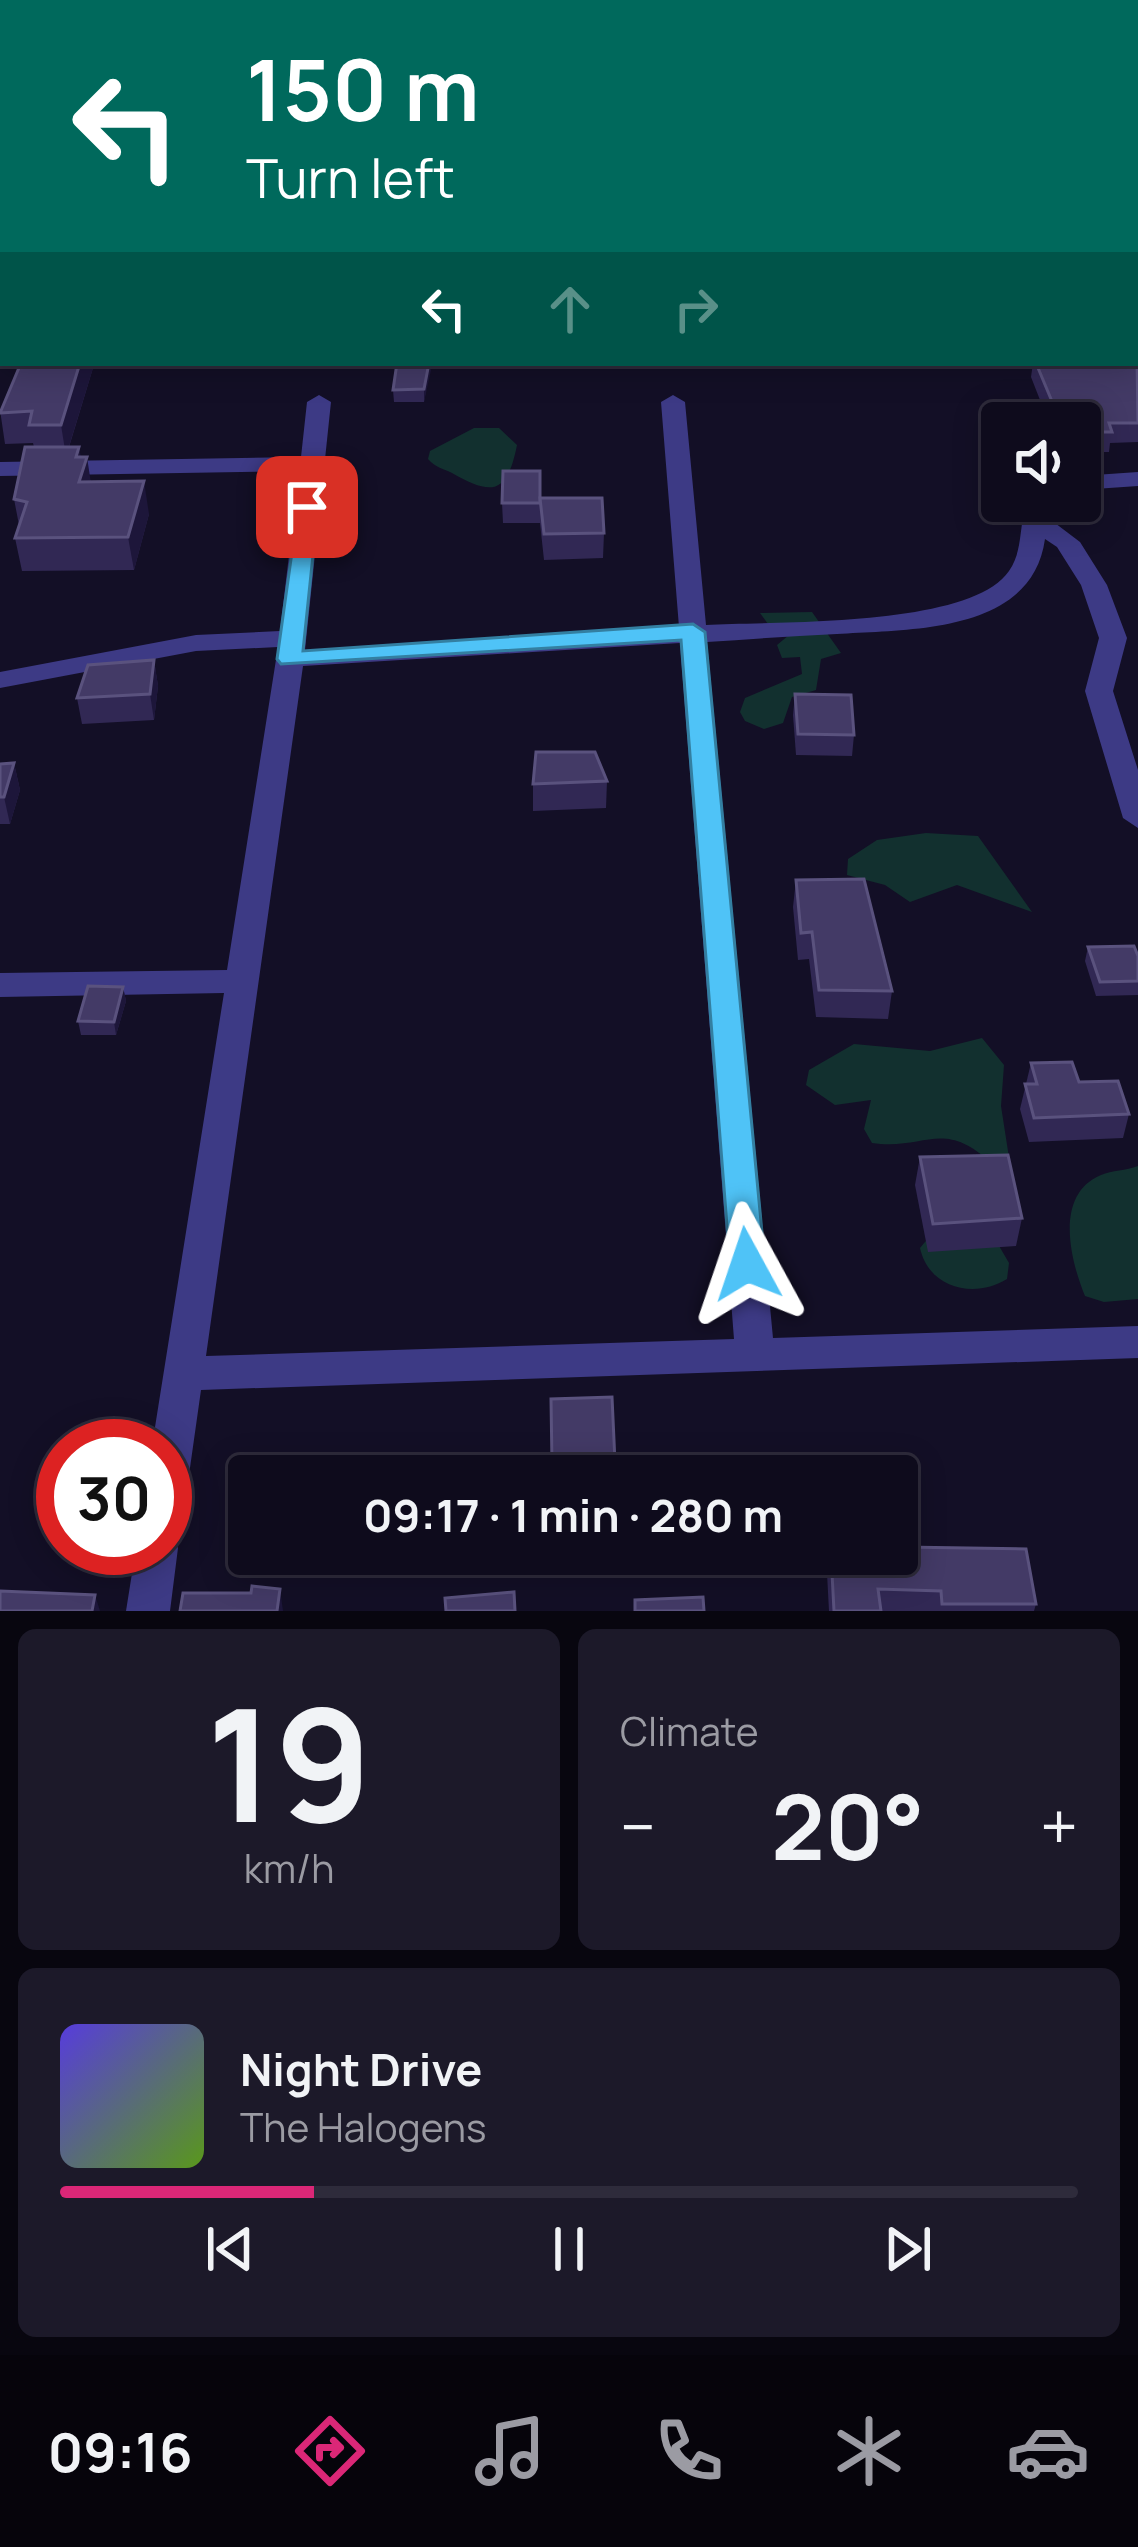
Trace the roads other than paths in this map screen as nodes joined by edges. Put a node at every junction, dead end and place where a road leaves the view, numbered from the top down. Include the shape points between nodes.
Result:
1 (319, 402) dead end
2 (673, 402) dead end
3 (312, 464) junction
4 (0, 469) edge
5 (1138, 479) edge
6 (1101, 482) edge
7 (1035, 522) edge
8 (1048, 522) edge
9 (693, 632) junction
10 (291, 648) junction
11 (0, 680) edge
12 (1138, 818) edge
13 (239, 981) junction
14 (0, 985) edge
15 (1138, 1342) edge
16 (755, 1355) junction
17 (183, 1374) junction
18 (176, 1419) edge
19 (153, 1575) edge
20 (148, 1611) edge

1 - 3 street
2 - 9 street
3 - 4 street
3 - 10 street
5 - 6 street
7 - 9 street via 1022,571 978,608 928,620
8 - 12 street via 1094,585 1113,638 1099,692
9 - 10 street
9 - 16 street
10 - 11 street via 196,643
10 - 13 street
13 - 14 street
13 - 17 street
15 - 16 street
16 - 17 street
17 - 18 street
19 - 20 street

